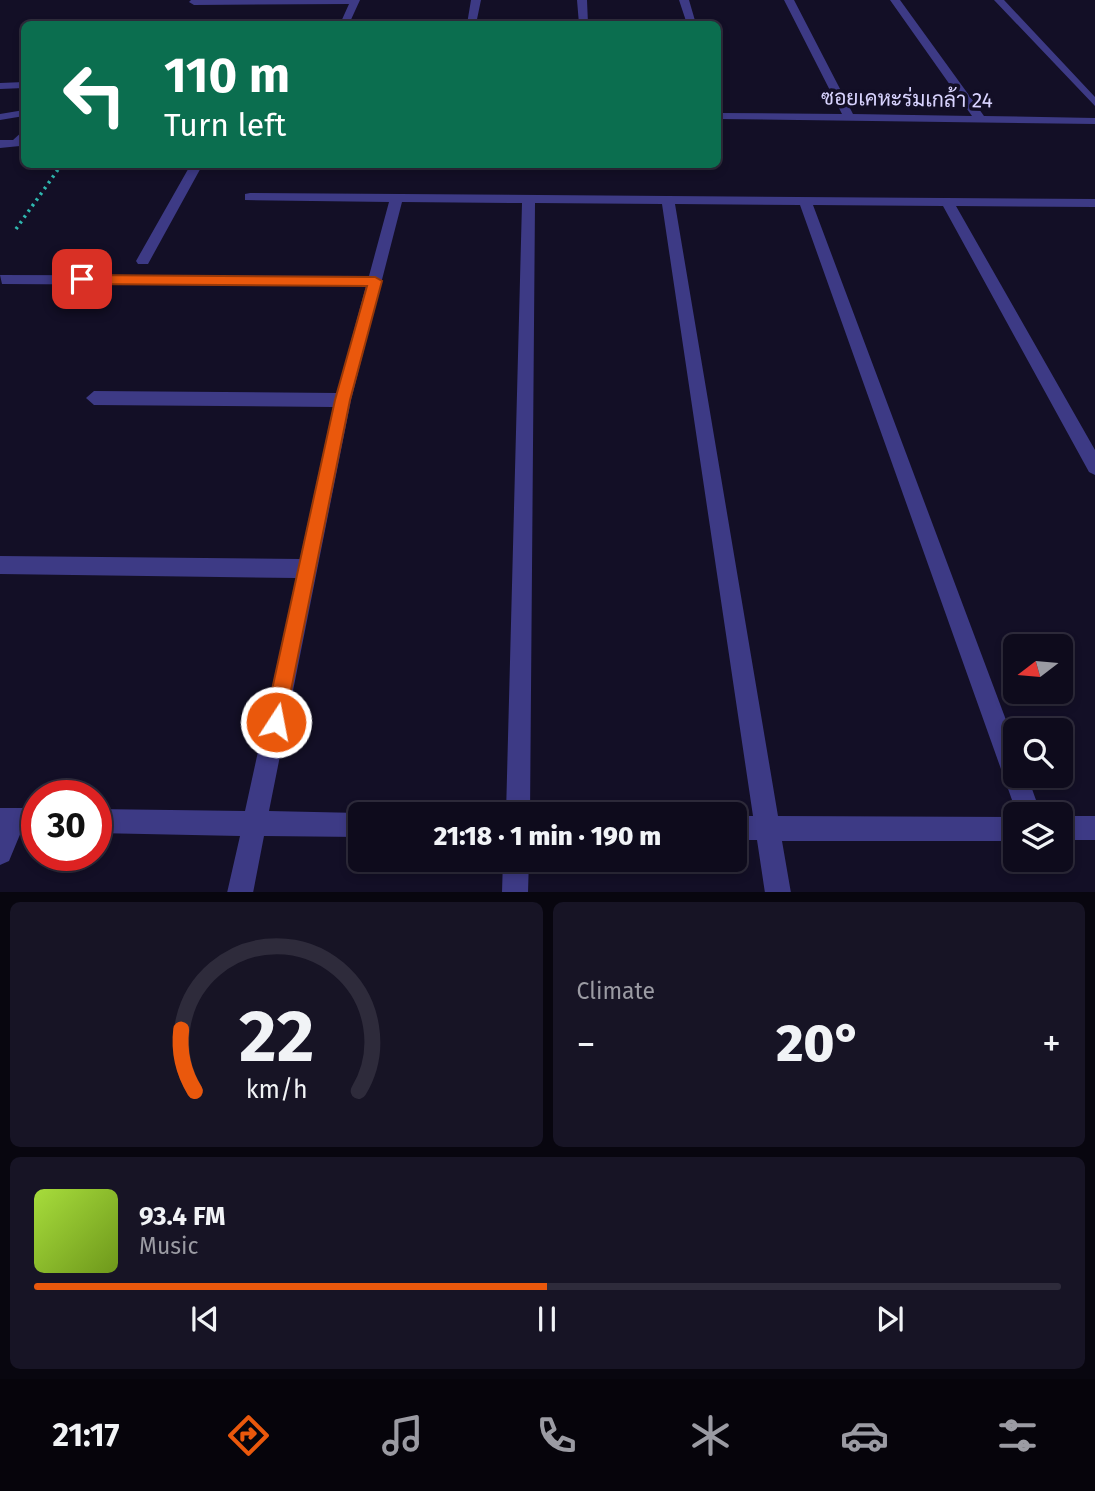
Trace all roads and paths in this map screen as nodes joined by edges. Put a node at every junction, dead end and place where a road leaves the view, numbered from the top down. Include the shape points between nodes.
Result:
1 (476, 0) edge
2 (582, 0) edge
3 (684, 0) edge
4 (789, 0) edge
5 (895, 0) edge
6 (999, 0) edge
7 (354, 1) edge
8 (194, 2) dead end
9 (346, 21) edge
10 (472, 21) edge
11 (584, 21) edge
12 (691, 21) edge
13 (21, 85) edge
14 (0, 86) edge
15 (21, 101) edge
16 (1095, 103) edge
17 (0, 105) edge
18 (21, 114) edge
19 (721, 114) edge
20 (0, 117) edge
21 (849, 117) junction
22 (981, 120) junction
23 (1095, 121) edge
24 (21, 138) edge
25 (0, 144) edge
26 (59, 168) edge
27 (195, 168) edge
28 (250, 197) dead end
29 (529, 199) junction
30 (804, 199) junction
31 (396, 201) junction
32 (668, 201) junction
33 (948, 203) junction
34 (1090, 203) edge
35 (1095, 215) edge
36 (16, 229) dead end
37 (143, 261) dead end
38 (2, 279) dead end
39 (375, 281) junction
40 (94, 398) dead end
41 (343, 400) junction
42 (1095, 467) edge
43 (0, 565) edge
44 (306, 569) junction
45 (518, 802) edge
46 (1025, 802) edge
47 (17, 820) edge
48 (112, 821) edge
49 (256, 824) junction
50 (348, 825) edge
51 (747, 828) edge
52 (1003, 828) edge
53 (1073, 828) edge
54 (1095, 828) edge
55 (768, 829) junction
56 (0, 852) edge
57 (516, 872) edge
58 (240, 892) edge
59 (515, 892) edge
60 (778, 892) edge

1 - 10 street
2 - 11 street
3 - 12 street
4 - 21 street
5 - 22 street
6 - 16 street
7 - 8 street
7 - 9 street
13 - 14 street
15 - 17 street
18 - 20 street
19 - 21 street, ซอยเคหะร่มเกล้า 24
21 - 22 street, ซอยเคหะร่มเกล้า 24
22 - 23 street, ซอยเคหะร่มเกล้า 24
24 - 25 street via 16,144
26 - 36 path
27 - 37 street
28 - 31 street
29 - 31 street
29 - 32 street
29 - 45 street
30 - 32 street
30 - 33 street
30 - 46 street
31 - 39 street
32 - 55 street
33 - 34 street
33 - 42 street
34 - 35 street
38 - 39 street
39 - 41 street
40 - 41 street
41 - 44 street
43 - 44 street
44 - 49 street
47 - 56 street
48 - 49 street
49 - 50 street
49 - 58 street
51 - 55 street
52 - 55 street
53 - 54 street
55 - 60 street
57 - 59 street

